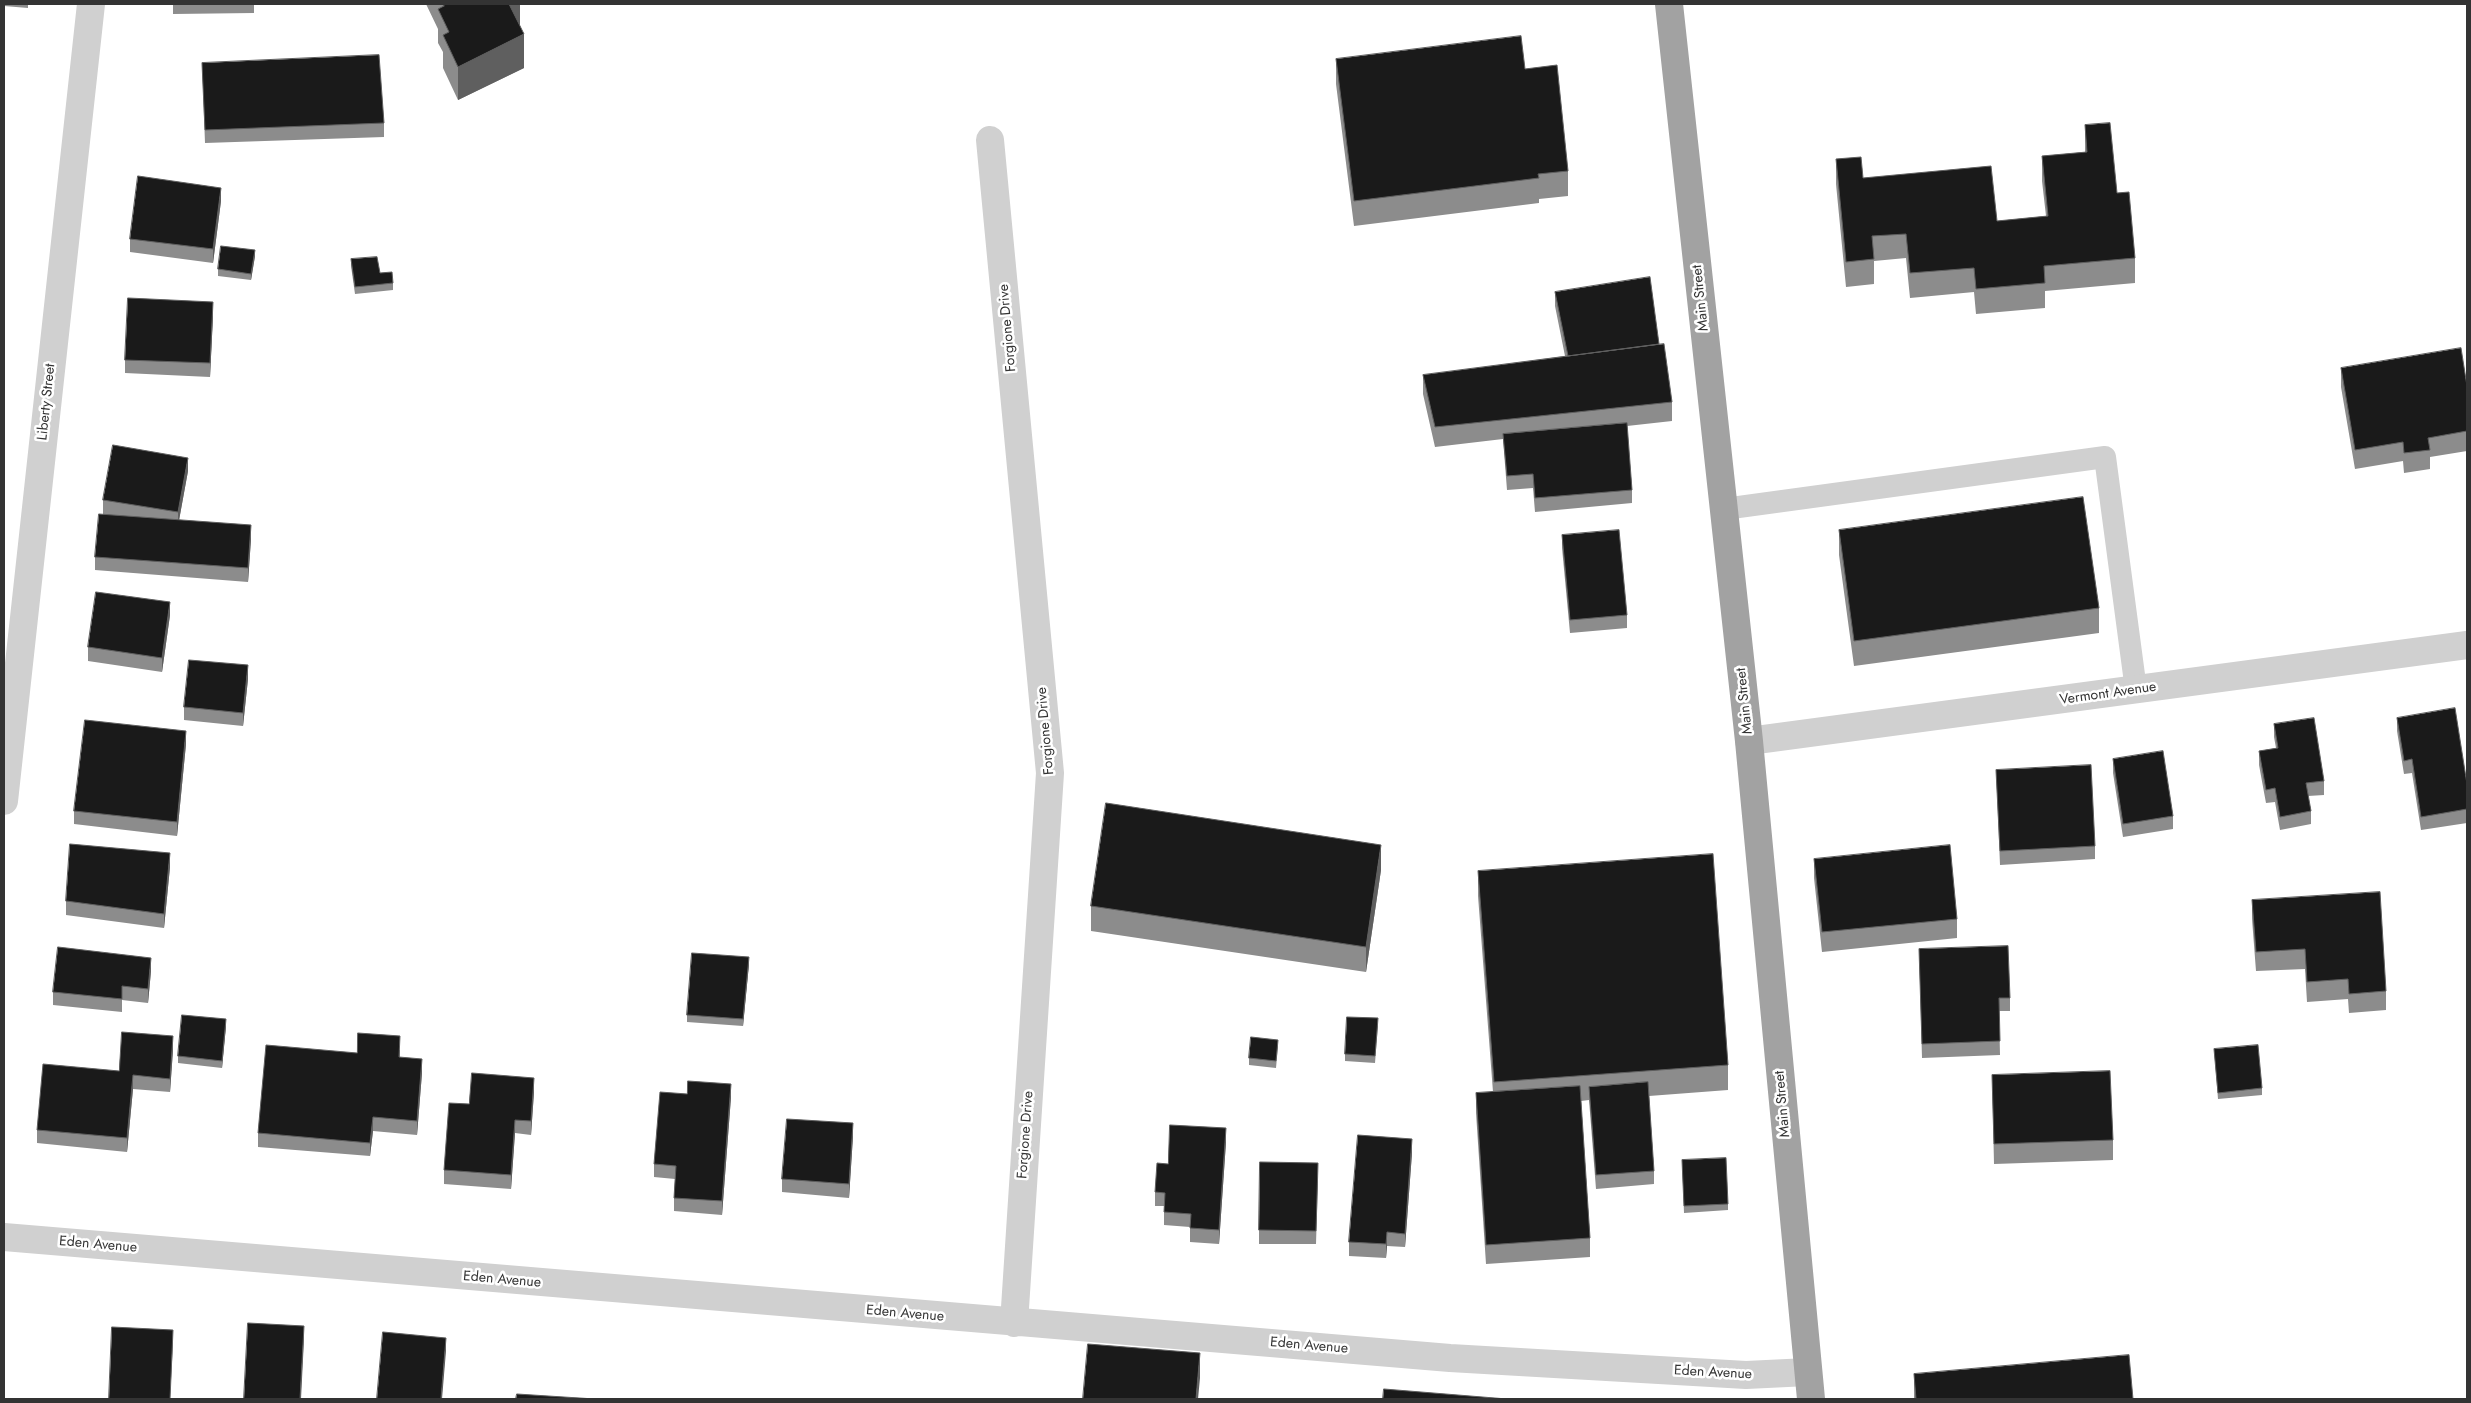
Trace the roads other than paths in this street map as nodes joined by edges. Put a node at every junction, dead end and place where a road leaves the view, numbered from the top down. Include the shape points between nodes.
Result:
1 (90, 4) edge
2 (1669, 4) edge
3 (990, 140) dead end
4 (1724, 509) junction
5 (2467, 645) edge
6 (2136, 690) junction
7 (1749, 741) junction
8 (4, 801) edge
9 (4, 1237) edge
10 (1014, 1323) junction
11 (1808, 1372) junction
12 (1811, 1399) edge

1 - 8 street, Liberty Street
2 - 4 highway, Main Street
3 - 10 street, Forgione Drive via 1050,773
4 - 6 lane via 2105,456
4 - 7 highway, Main Street
5 - 6 street, Vermont Avenue
6 - 7 street, Vermont Avenue
7 - 11 highway, Main Street
9 - 10 street, Eden Avenue
10 - 11 street, Eden Avenue via 1460,1358 1746,1375
11 - 12 highway, Main Street

